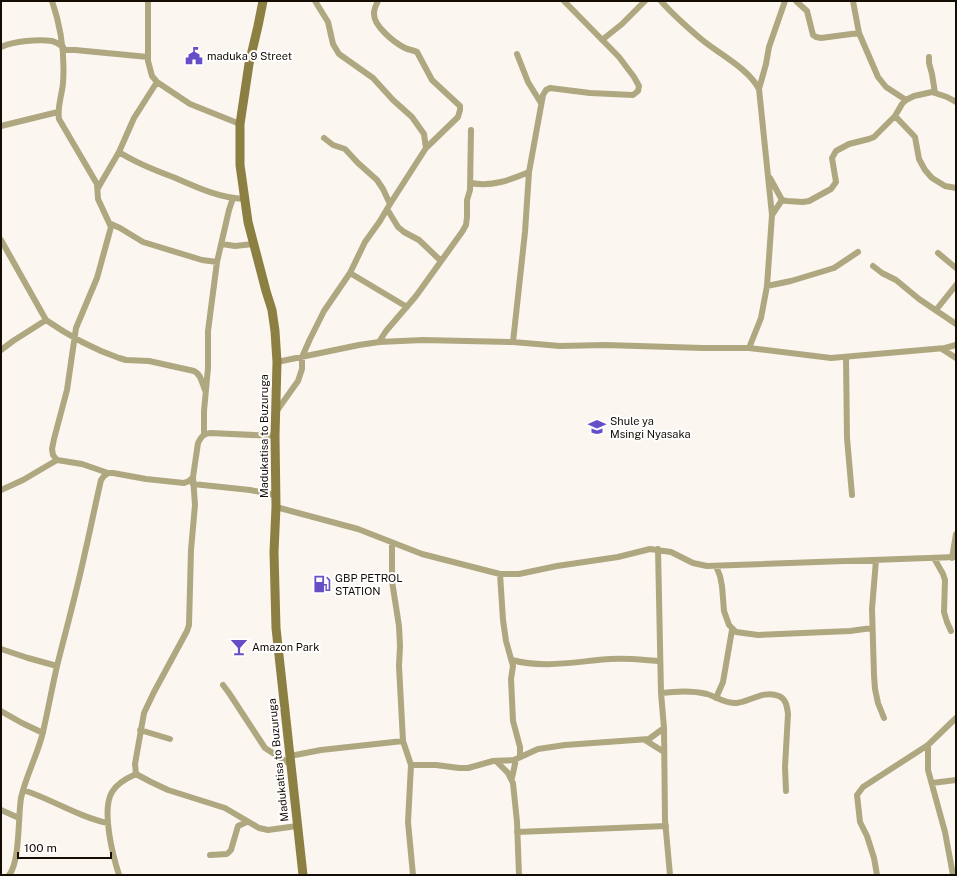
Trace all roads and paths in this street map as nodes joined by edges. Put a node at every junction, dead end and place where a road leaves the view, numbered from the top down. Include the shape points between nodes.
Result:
1 (148, 1) edge
2 (263, 1) edge
3 (315, 1) edge
4 (378, 1) edge
5 (564, 1) edge
6 (645, 1) edge
7 (661, 1) edge
8 (785, 1) edge
9 (796, 1) edge
10 (853, 1) edge
11 (52, 2) edge
12 (859, 33) junction
13 (602, 40) junction
14 (1, 47) edge
15 (63, 49) junction
16 (517, 54) dead end
17 (148, 56) junction
18 (930, 56) dead end
19 (157, 82) junction
20 (759, 89) junction
21 (935, 93) junction
22 (906, 100) junction
23 (956, 102) edge
24 (541, 103) junction
25 (58, 112) junction
26 (895, 116) junction
27 (240, 124) junction
28 (1, 126) edge
29 (471, 130) dead end
30 (324, 138) dead end
31 (426, 148) junction
32 (119, 152) junction
33 (529, 172) junction
34 (769, 176) junction
35 (471, 183) junction
36 (98, 188) junction
37 (956, 188) edge
38 (233, 198) junction
39 (244, 199) junction
40 (782, 200) junction
41 (388, 207) junction
42 (772, 215) junction
43 (111, 224) junction
44 (1, 240) edge
45 (222, 244) junction
46 (253, 244) junction
47 (858, 252) dead end
48 (938, 253) dead end
49 (441, 261) junction
50 (218, 262) junction
51 (873, 266) dead end
52 (956, 268) edge
53 (350, 273) junction
54 (956, 285) edge
55 (767, 286) junction
56 (407, 307) junction
57 (936, 310) junction
58 (46, 320) junction
59 (956, 324) edge
60 (74, 339) junction
61 (379, 342) junction
62 (513, 342) junction
63 (956, 345) edge
64 (749, 348) junction
65 (942, 349) junction
66 (1, 350) edge
67 (302, 357) junction
68 (846, 357) junction
69 (956, 358) edge
70 (277, 362) junction
71 (205, 390) junction
72 (276, 412) junction
73 (204, 434) junction
74 (275, 436) junction
75 (57, 460) junction
76 (108, 473) junction
77 (193, 481) junction
78 (1, 490) edge
79 (276, 495) junction
80 (852, 495) dead end
81 (276, 507) junction
82 (956, 534) edge
83 (392, 543) junction
84 (658, 549) junction
85 (934, 558) junction
86 (954, 558) edge
87 (876, 560) junction
88 (716, 566) junction
89 (500, 574) junction
90 (872, 628) junction
91 (732, 630) junction
92 (951, 631) dead end
93 (1, 649) edge
94 (512, 660) junction
95 (660, 661) junction
96 (57, 666) junction
97 (223, 685) dead end
98 (661, 693) junction
99 (716, 698) junction
100 (1, 711) edge
101 (884, 718) dead end
102 (956, 718) edge
103 (664, 728) junction
104 (140, 730) junction
105 (43, 733) junction
106 (170, 739) dead end
107 (645, 740) junction
108 (403, 741) junction
109 (928, 745) junction
110 (664, 752) junction
111 (518, 758) junction
112 (290, 760) junction
113 (496, 761) junction
114 (411, 765) junction
115 (136, 774) junction
116 (512, 778) junction
117 (956, 780) edge
118 (932, 783) junction
119 (23, 790) junction
120 (786, 791) dead end
121 (1, 810) edge
122 (19, 818) junction
123 (247, 822) junction
124 (108, 823) junction
125 (297, 826) junction
126 (666, 826) junction
127 (517, 832) junction
128 (210, 855) dead end
129 (9, 875) edge
130 (119, 875) edge
131 (303, 875) edge
132 (413, 875) edge
133 (520, 875) edge
134 (670, 875) edge
135 (877, 875) edge
136 (953, 875) edge

1 - 17 street
2 - 27 main road, Madukatisa to Buzuruga via 249,64
3 - 31 street via 328,22 333,44 339,54 373,78 412,117 424,134
4 - 31 street via 375,19 385,34 405,48 417,52 432,80 460,106 458,118
5 - 13 street
6 - 13 street
7 - 20 street via 701,39 745,73
8 - 20 street via 769,47
9 - 12 street via 807,11 812,33 816,37
10 - 12 street
11 - 15 street
12 - 22 street via 876,75 882,83
13 - 24 street via 634,77 639,86 638,91 633,95 550,88 543,95
14 - 15 street via 18,42 53,41
15 - 17 street
15 - 25 street via 62,100
16 - 24 street via 528,82
17 - 19 street via 150,70
18 - 21 street
19 - 27 street via 190,104
19 - 32 street via 134,118
20 - 34 street
21 - 22 street
21 - 23 street
22 - 26 street
24 - 33 street
25 - 28 street
25 - 36 street
26 - 37 street via 914,137 925,170 945,186
26 - 40 street via 874,137 849,144 836,151 832,158 836,182 831,189 803,202
27 - 39 main road, Madukatisa to Buzuruga via 240,165
29 - 35 street
30 - 41 street via 333,145 345,149 377,180 383,189
31 - 41 street
32 - 36 street
32 - 38 street via 142,165 213,193
33 - 35 street via 494,184
33 - 62 street
34 - 40 street
34 - 42 street
35 - 49 street via 466,225
36 - 43 street via 98,199
38 - 39 street
38 - 45 street
39 - 46 main road, Madukatisa to Buzuruga
40 - 42 street
41 - 49 street via 398,227 419,240
41 - 53 street via 360,250
42 - 55 street
43 - 50 street via 143,242 202,260
43 - 60 street via 99,272
44 - 58 street
45 - 46 street
45 - 50 street
46 - 70 main road, Madukatisa to Buzuruga via 272,310
47 - 55 street via 834,268
48 - 52 street
49 - 56 street
50 - 71 street via 208,331
51 - 57 street
53 - 56 street
53 - 67 street via 324,312
54 - 57 street
55 - 64 street via 761,318
56 - 61 street
57 - 59 street
58 - 60 street
58 - 66 street
60 - 71 street via 126,360 149,361 194,371 200,376
60 - 75 street via 67,390 52,449
61 - 62 street
61 - 67 street
62 - 64 street via 560,346
63 - 65 street
64 - 68 street via 830,358
65 - 68 street
65 - 69 street
67 - 70 street
67 - 72 street via 298,381
68 - 80 street via 847,438
70 - 72 main road, Madukatisa to Buzuruga
71 - 73 street
72 - 74 main road, Madukatisa to Buzuruga
73 - 74 street via 210,432
73 - 77 street via 198,442
74 - 79 main road, Madukatisa to Buzuruga
75 - 76 street via 82,464
75 - 78 street
76 - 77 street via 184,483
76 - 96 street via 101,480
77 - 79 street
77 - 104 street via 195,505 189,625 144,713
79 - 81 main road, Madukatisa to Buzuruga
81 - 83 street via 358,529
81 - 112 main road, Madukatisa to Buzuruga via 276,628
82 - 86 street
83 - 89 street via 422,554
83 - 108 street via 392,581 399,626
84 - 88 street via 700,564
84 - 89 street via 646,549 618,557 519,574
84 - 95 street
85 - 86 street
85 - 87 street
85 - 92 street via 945,580 944,612
87 - 88 street
87 - 90 street
88 - 91 street via 722,586 724,611
89 - 94 street via 503,620
90 - 91 street via 758,635
90 - 101 street via 875,689
91 - 99 street via 723,682
93 - 96 street
94 - 95 street via 531,664 612,659
94 - 111 street via 513,722 520,747
95 - 98 street
96 - 105 street
97 - 112 street via 265,748
98 - 99 street via 695,692
98 - 103 street
99 - 120 street via 735,703 766,694 780,696 784,700 788,714
100 - 105 street
102 - 109 street
103 - 107 street
103 - 110 street
104 - 106 street
104 - 115 street
105 - 119 street
107 - 110 street
107 - 111 street via 552,747 531,751
108 - 112 street via 321,750
108 - 114 street
109 - 118 street via 928,770
109 - 135 street via 862,787 856,795 860,822 867,836
110 - 126 street
111 - 113 street
111 - 116 street
112 - 125 main road, Madukatisa to Buzuruga
113 - 114 street via 468,768
113 - 116 street
114 - 132 street via 408,822
115 - 123 street via 168,790 225,808
115 - 124 street via 113,790 108,802
116 - 127 street
117 - 118 street
118 - 136 street
119 - 122 street
119 - 124 street via 92,819
121 - 122 street
122 - 129 street via 16,859
123 - 125 street via 268,830
123 - 128 street via 238,826 228,854
124 - 130 street
125 - 131 main road, Madukatisa to Buzuruga
126 - 127 street
126 - 134 street
127 - 133 street

